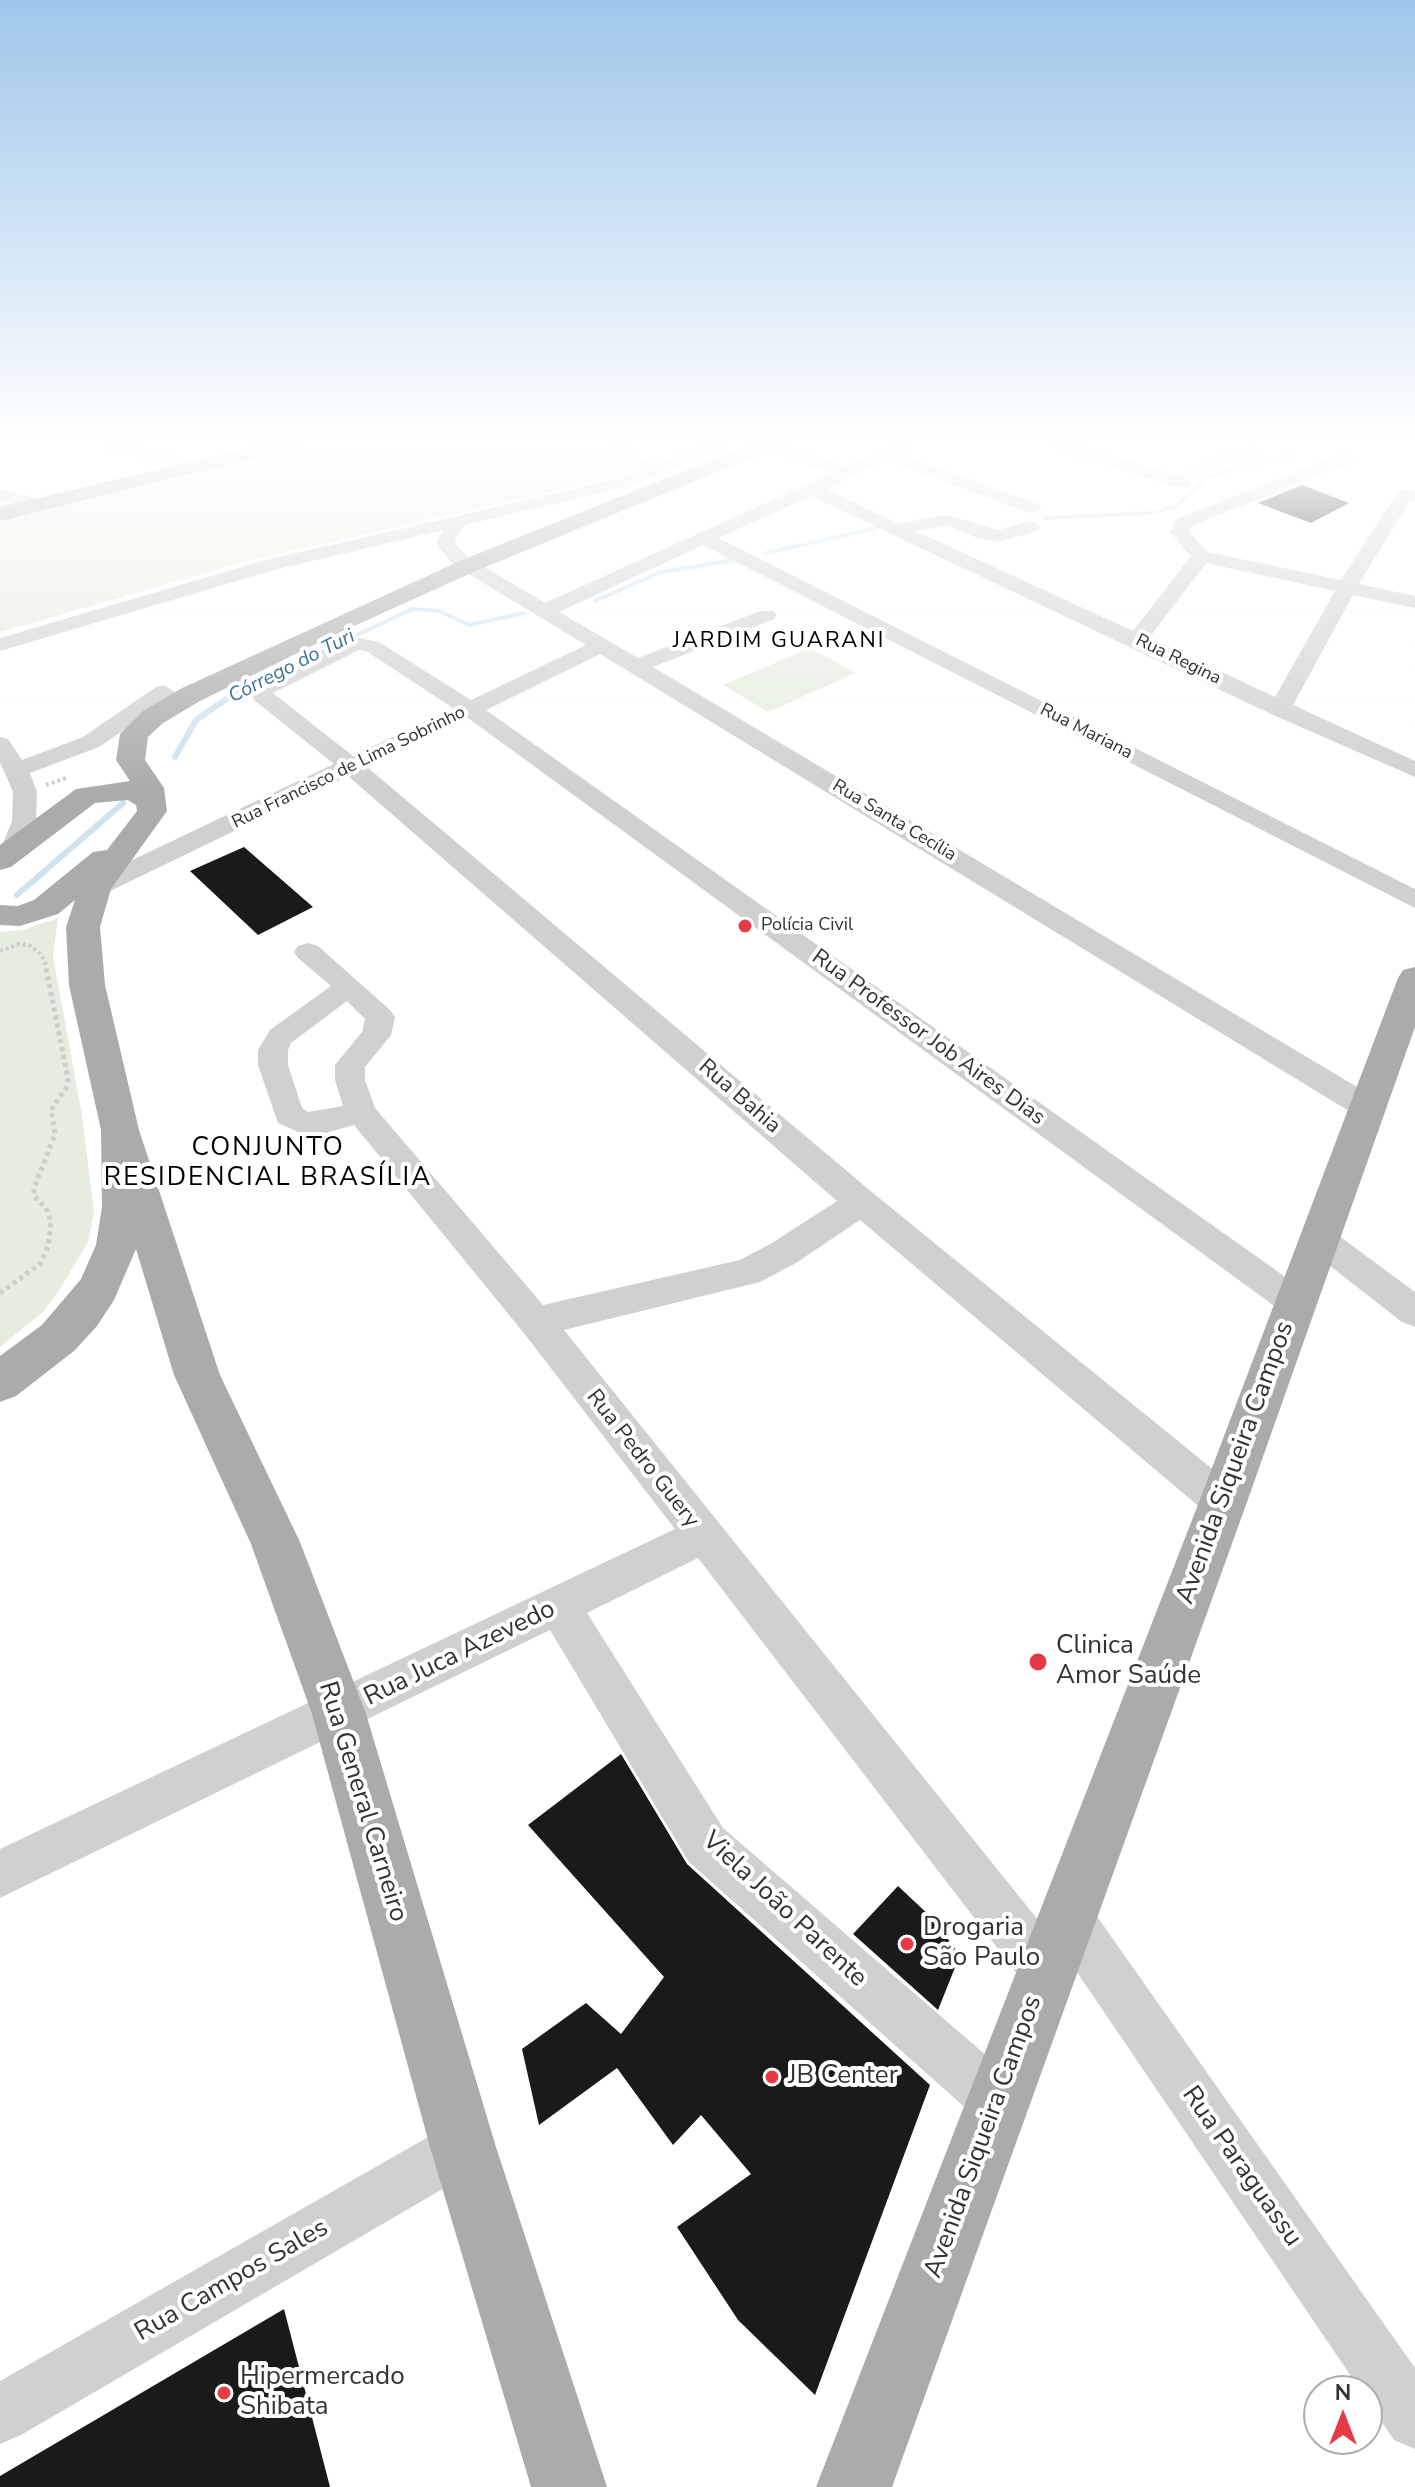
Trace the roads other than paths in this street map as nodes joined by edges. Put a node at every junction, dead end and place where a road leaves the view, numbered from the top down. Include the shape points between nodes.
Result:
1 (299, 559) edge
2 (463, 559) edge
3 (486, 559) edge
4 (659, 559) edge
5 (747, 559) edge
6 (961, 559) edge
7 (1199, 559) edge
8 (1215, 559) edge
9 (1366, 559) edge
10 (470, 565) junction
11 (1347, 587) junction
12 (1415, 602) edge
13 (544, 611) junction
14 (767, 615) dead end
15 (1137, 640) junction
16 (359, 644) joint
17 (0, 645) edge
18 (601, 646) junction
19 (637, 666) junction
20 (164, 692) dead end
21 (470, 709) junction
22 (1279, 709) junction
23 (0, 744) edge
24 (351, 766) junction
25 (17, 770) junction
26 (1415, 770) edge
27 (152, 802) junction
28 (134, 834) junction
29 (7, 854) edge
30 (95, 888) junction
31 (1415, 900) edge
32 (0, 915) edge
33 (308, 952) dead end
34 (349, 986) junction
35 (1413, 988) edge
36 (1368, 1108) junction
37 (361, 1112) junction
38 (120, 1130) junction
39 (861, 1202) junction
40 (1319, 1239) junction
41 (1296, 1303) junction
42 (1415, 1312) edge
43 (536, 1322) junction
44 (0, 1382) edge
45 (1223, 1502) junction
46 (702, 1536) junction
47 (559, 1606) junction
48 (339, 1714) junction
49 (0, 1874) edge
50 (1067, 1915) junction
51 (1046, 1970) junction
52 (998, 2101) junction
53 (463, 2147) junction
54 (1408, 2391) edge
55 (0, 2414) edge
56 (569, 2487) edge
57 (854, 2487) edge

1 - 17 street
2 - 10 street, Rua Santa Cecília
3 - 10 main road
4 - 13 street
5 - 31 street, Rua Mariana
6 - 15 street, Rua Regina
7 - 15 street
8 - 11 street
9 - 11 street
10 - 13 street, Rua Santa Cecília
10 - 27 main road via 153,717 134,734 128,752
11 - 12 street
11 - 22 street
13 - 18 street, Rua Santa Cecília
14 - 19 street
15 - 22 street, Rua Regina
16 - 21 street, Rua Professor Job Aires Dias via 372,646
16 - 24 street, Rua Bahia via 262,688 262,695
18 - 19 street, Rua Santa Cecília
18 - 21 street, Rua Francisco de Lima Sobrinho
19 - 36 street, Rua Santa Cecília
20 - 25 street via 91,742
21 - 24 street, Rua Francisco de Lima Sobrinho
21 - 41 street, Rua Professor Job Aires Dias
22 - 26 street, Rua Regina
23 - 25 street
24 - 30 street, Rua Francisco de Lima Sobrinho
24 - 39 street, Rua Bahia
25 - 29 street via 27,803
27 - 28 main road via 152,811
27 - 29 main road via 133,790 87,795
28 - 30 main road
28 - 32 main road via 46,907 20,916
30 - 38 main road via 83,927 84,957
33 - 34 street, Rua Pedro Guery
34 - 37 street, Rua Pedro Guery via 380,1017 376,1035 350,1065
34 - 37 street via 280,1037 273,1065 289,1115 303,1123
35 - 36 main road, Avenida Siqueira Campos
36 - 40 main road, Avenida Siqueira Campos
37 - 43 street, Rua Pedro Guery
38 - 44 main road via 123,1207 117,1245 99,1288 58,1338
38 - 48 main road, Rua General Carneiro via 197,1375 275,1542
39 - 43 street via 748,1272
39 - 45 street, Rua Bahia
40 - 41 main road, Avenida Siqueira Campos
40 - 42 street
41 - 45 main road, Avenida Siqueira Campos
43 - 46 street, Rua Pedro Guery
45 - 50 main road, Avenida Siqueira Campos
46 - 47 street, Rua Juca Azevedo
46 - 51 street, Rua Pedro Guery
47 - 48 street, Rua Juca Azevedo
47 - 52 street, Viela João Parente via 706,1845
48 - 49 street, Rua Juca Azevedo
48 - 53 main road, Rua General Carneiro
50 - 51 main road, Avenida Siqueira Campos
50 - 54 street, Rua Paraguassu
51 - 52 main road, Avenida Siqueira Campos
52 - 57 main road, Avenida Siqueira Campos
53 - 55 street, Rua Campos Sales
53 - 56 main road, Rua General Carneiro

